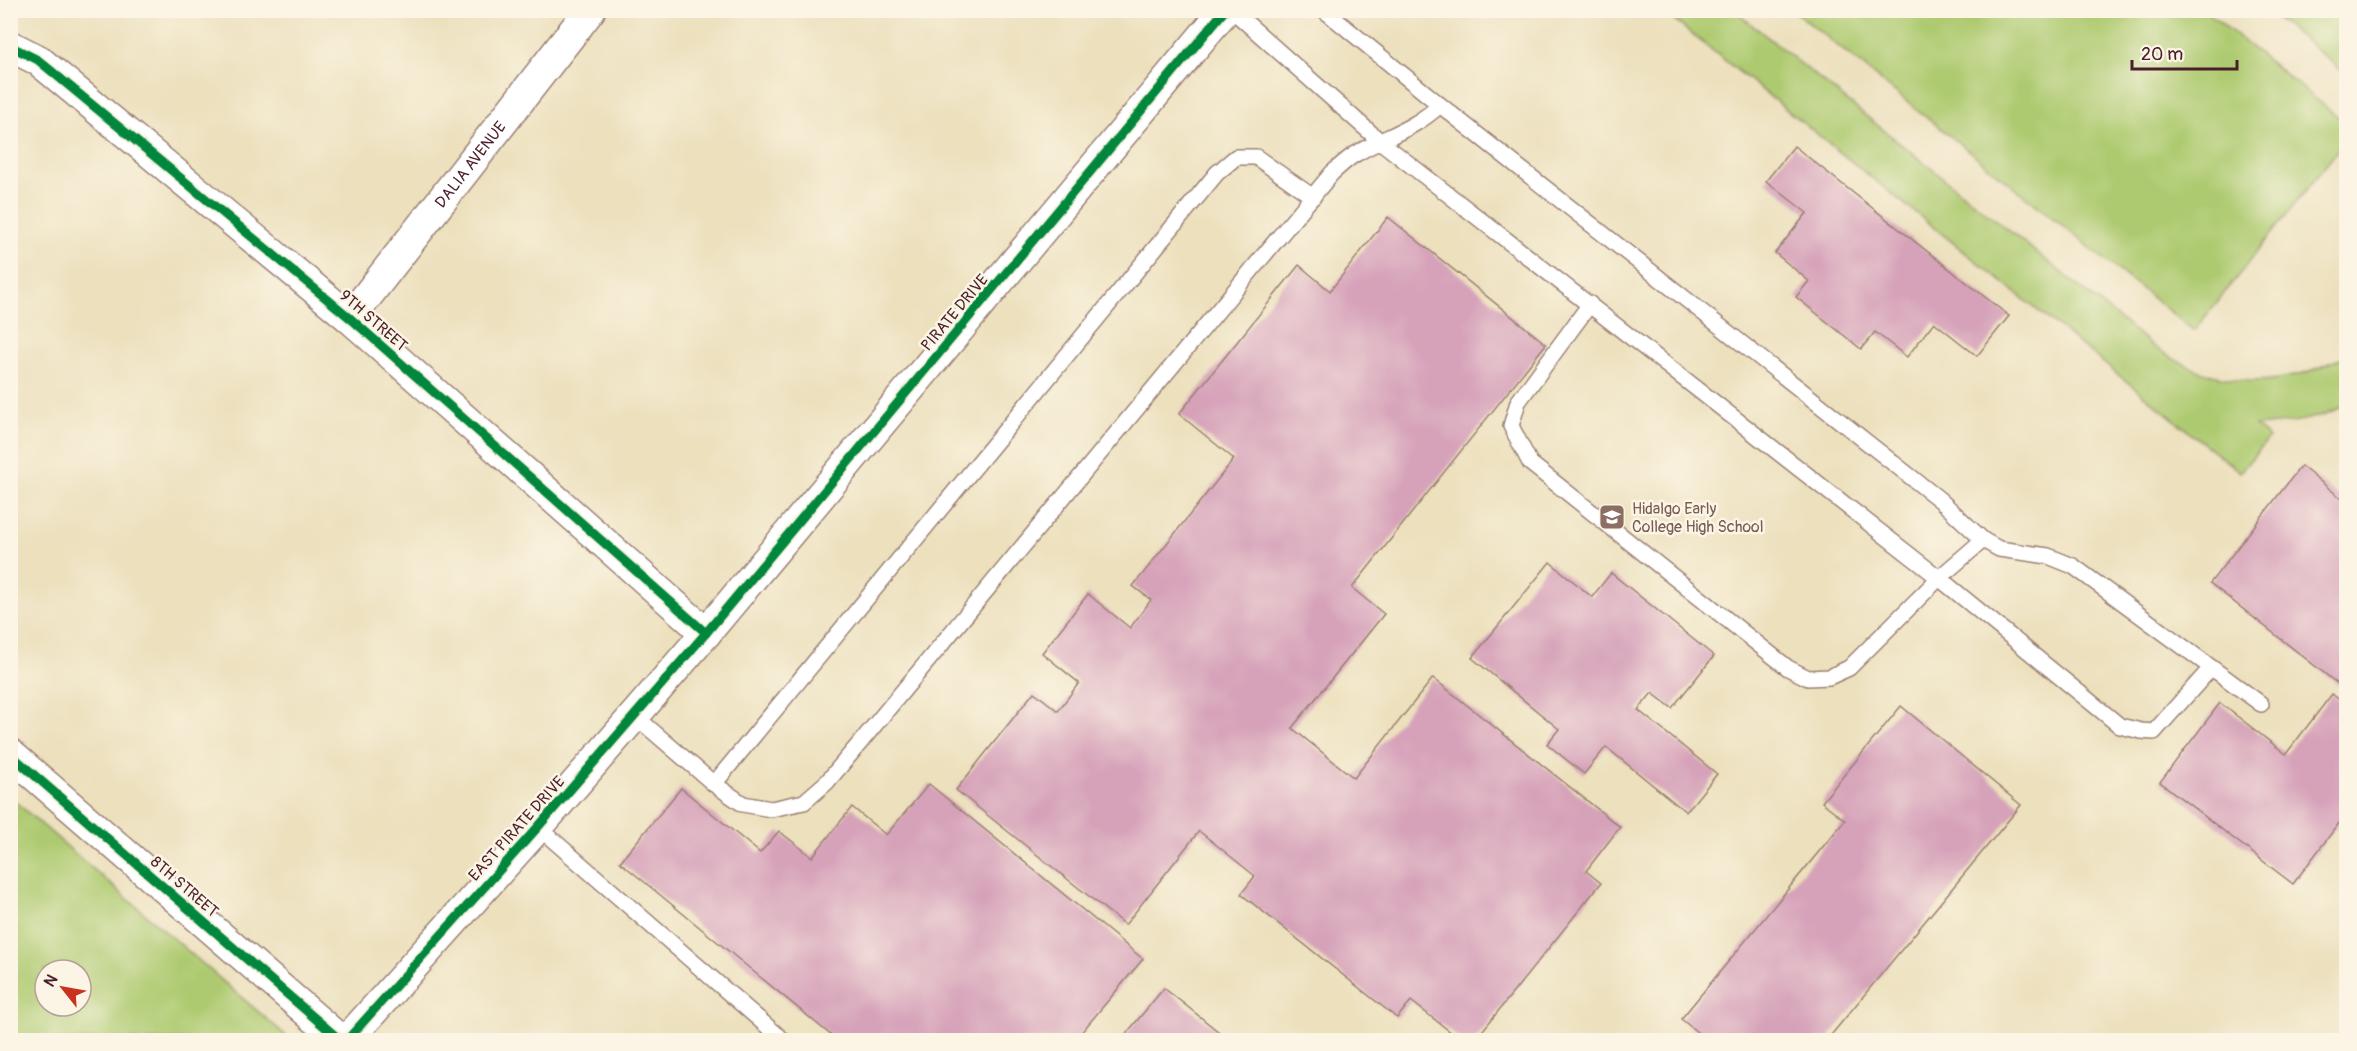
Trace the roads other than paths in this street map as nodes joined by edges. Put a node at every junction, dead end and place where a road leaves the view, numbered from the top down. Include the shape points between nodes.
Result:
1 (590, 10) edge
2 (1226, 10) edge
3 (1232, 10) edge
4 (1324, 10) edge
5 (10, 46) edge
6 (1440, 105) junction
7 (1381, 142) junction
8 (1313, 197) junction
9 (1590, 304) junction
10 (350, 318) junction
11 (1983, 540) junction
12 (1939, 578) junction
13 (706, 633) junction
14 (2211, 668) junction
15 (2261, 704) dead end
16 (635, 716) junction
17 (10, 754) edge
18 (714, 784) junction
19 (538, 827) junction
20 (340, 1041) edge
21 (347, 1041) edge
22 (783, 1041) edge

1 - 10 street, DALIA AVENUE
2 - 13 street, PIRATE DRIVE
3 - 7 lane
4 - 6 lane
5 - 10 street, 9TH STREET via 38,60
6 - 7 lane via 1425,119
6 - 11 lane via 1940,500
7 - 8 lane via 1353,156
7 - 9 lane
8 - 18 lane via 828,782 804,802 771,810 743,804
8 - 18 lane via 1256,157 1236,157 1217,173
9 - 12 lane
9 - 12 lane via 1518,402 1511,426 1519,443 1530,463 1788,668 1808,678 1829,677 1849,668
10 - 13 street, 9TH STREET
11 - 12 lane
11 - 14 lane via 1999,549 2048,556 2073,566
12 - 14 lane via 2120,726 2154,732
13 - 16 street, EAST PIRATE DRIVE
14 - 15 lane
16 - 18 lane
16 - 19 street, EAST PIRATE DRIVE
17 - 20 street, 8TH STREET
19 - 21 street, EAST PIRATE DRIVE
19 - 22 lane

